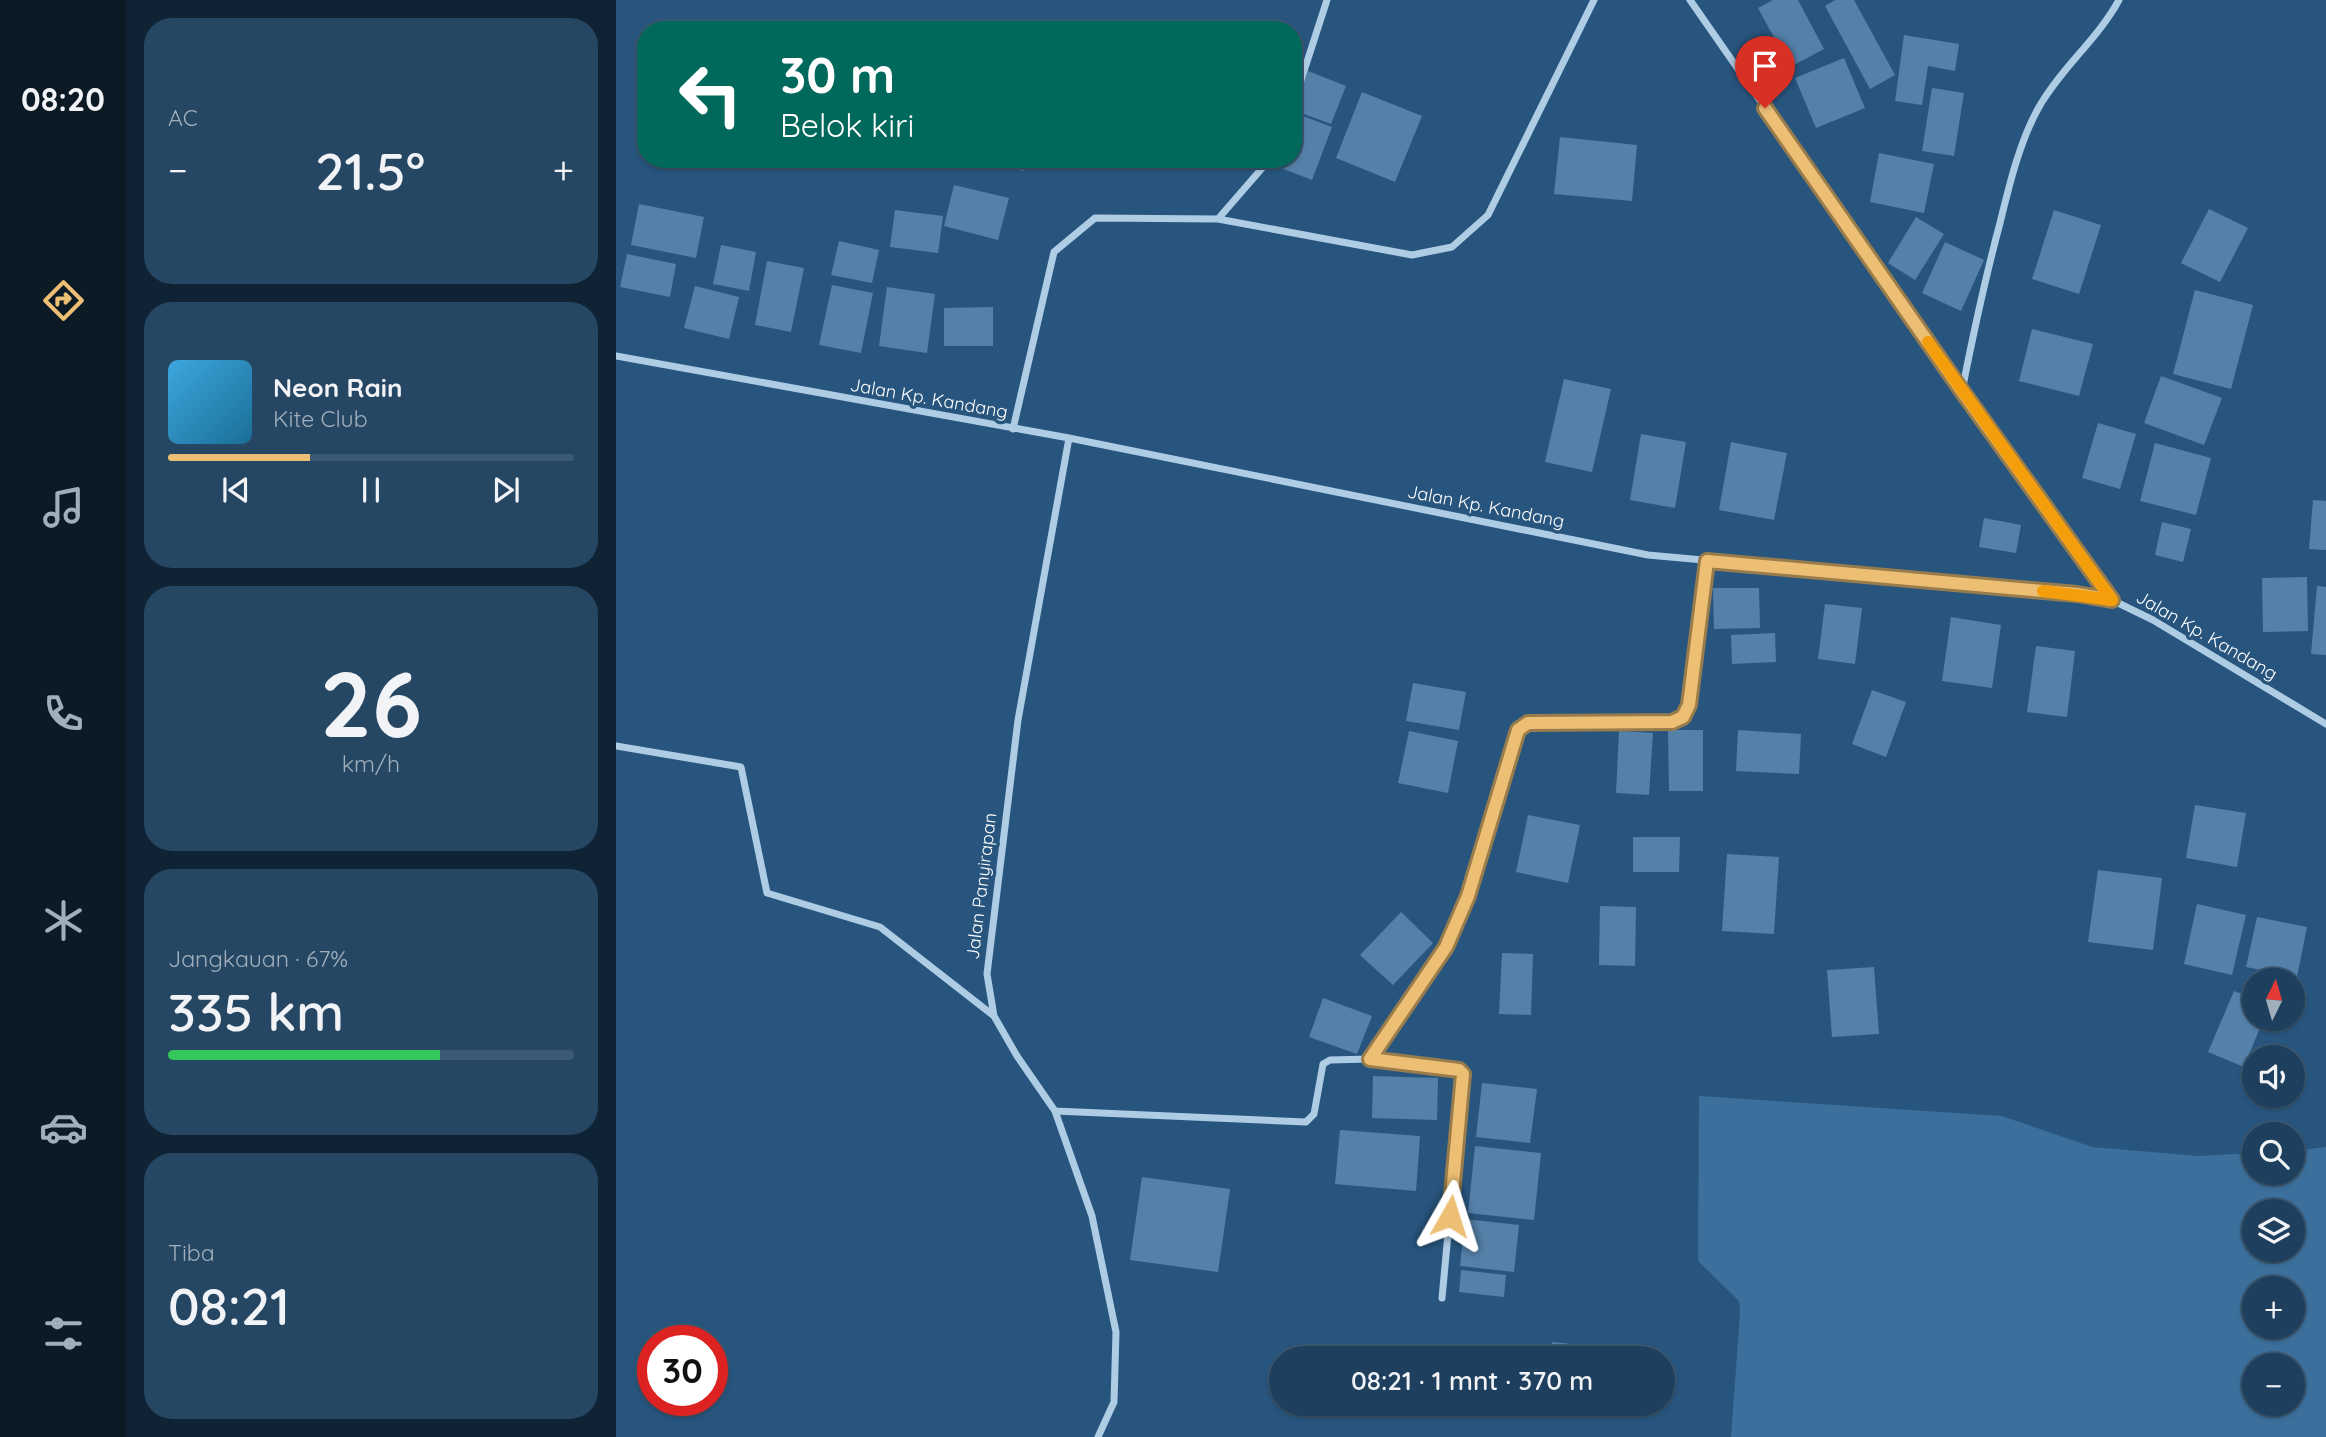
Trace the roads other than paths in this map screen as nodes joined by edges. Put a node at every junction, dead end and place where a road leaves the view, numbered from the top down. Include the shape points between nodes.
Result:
1 (1327, 0) edge
2 (1594, 0) edge
3 (1690, 0) edge
4 (2119, 0) edge
5 (1302, 78) edge
6 (1262, 168) edge
7 (1218, 219) junction
8 (616, 356) edge
9 (1962, 391) junction
10 (1013, 429) junction
11 (1069, 438) junction
12 (1707, 561) junction
13 (2112, 600) junction
14 (2326, 723) edge
15 (616, 746) edge
16 (994, 1016) junction
17 (1370, 1059) junction
18 (1055, 1111) junction
19 (1442, 1298) dead end
20 (1097, 1437) edge

1 - 5 street
2 - 7 street via 1488,215 1452,247 1412,255
3 - 9 street
4 - 9 street via 2106,24 2060,75 2038,109 2011,177
6 - 7 street
7 - 10 street via 1095,218 1054,252
8 - 10 street, Jalan Kp. Kandang
9 - 13 street
10 - 11 street, Jalan Kp. Kandang
11 - 12 street, Jalan Kp. Kandang via 1648,555
11 - 16 street, Jalan Panyirapan via 1018,720 999,864 987,974
12 - 13 street, Jalan Kp. Kandang
12 - 17 street via 1689,705 1683,717 1672,722 1528,723 1518,730 1468,896 1446,947
13 - 14 street, Jalan Kp. Kandang via 2190,639
15 - 16 street via 741,767 767,893 880,927
16 - 18 street, Jalan Panyirapan
17 - 18 street via 1324,1064 1314,1114 1306,1122
17 - 19 street via 1463,1074
18 - 20 street, Jalan Panyirapan via 1093,1216 1116,1332 1114,1402

